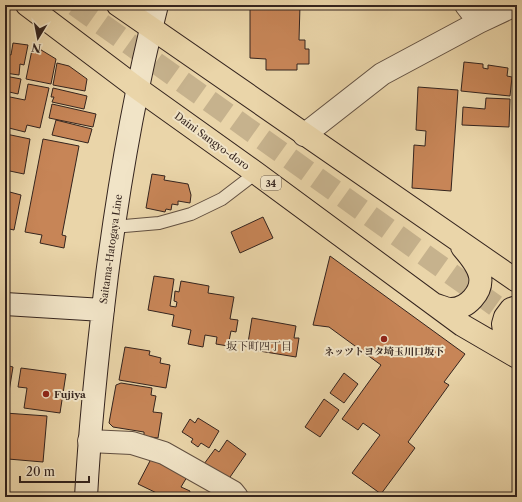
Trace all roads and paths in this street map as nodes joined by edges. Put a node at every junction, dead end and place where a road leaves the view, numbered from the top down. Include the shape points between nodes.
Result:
1 (27, 5) edge
2 (118, 5) edge
3 (158, 5) edge
4 (515, 5) edge
5 (473, 14) edge
6 (151, 28) junction
7 (137, 88) junction
8 (304, 135) junction
9 (256, 173) junction
10 (113, 227) junction
11 (448, 232) junction
12 (517, 281) edge
13 (5, 304) edge
14 (436, 305) junction
15 (517, 307) edge
16 (103, 310) junction
17 (517, 352) edge
18 (517, 358) edge
19 (89, 441) junction
20 (86, 497) edge
21 (237, 497) edge

1 - 7 main road, Daini Sangyo-doro / 34
2 - 6 main road
3 - 6 street, Saitama-Hatogaya Line
4 - 5 street
5 - 8 street via 382,74
6 - 7 street, Saitama-Hatogaya Line
6 - 8 main road
7 - 9 main road, Daini Sangyo-doro / 34
7 - 10 street, Saitama-Hatogaya Line
8 - 11 main road
9 - 10 lane via 222,199 191,214 159,223
9 - 14 main road, Daini Sangyo-doro / 34
10 - 16 street, Saitama-Hatogaya Line
11 - 12 main road
11 - 14 main road via 476,265 480,276 479,287 474,298 463,306 451,309
13 - 16 street
14 - 18 main road, Daini Sangyo-doro / 34 via 462,325
15 - 17 main road via 505,316 503,324 505,338
16 - 19 street, Saitama-Hatogaya Line
19 - 20 street, Saitama-Hatogaya Line
19 - 21 street via 132,443 164,453 233,492

